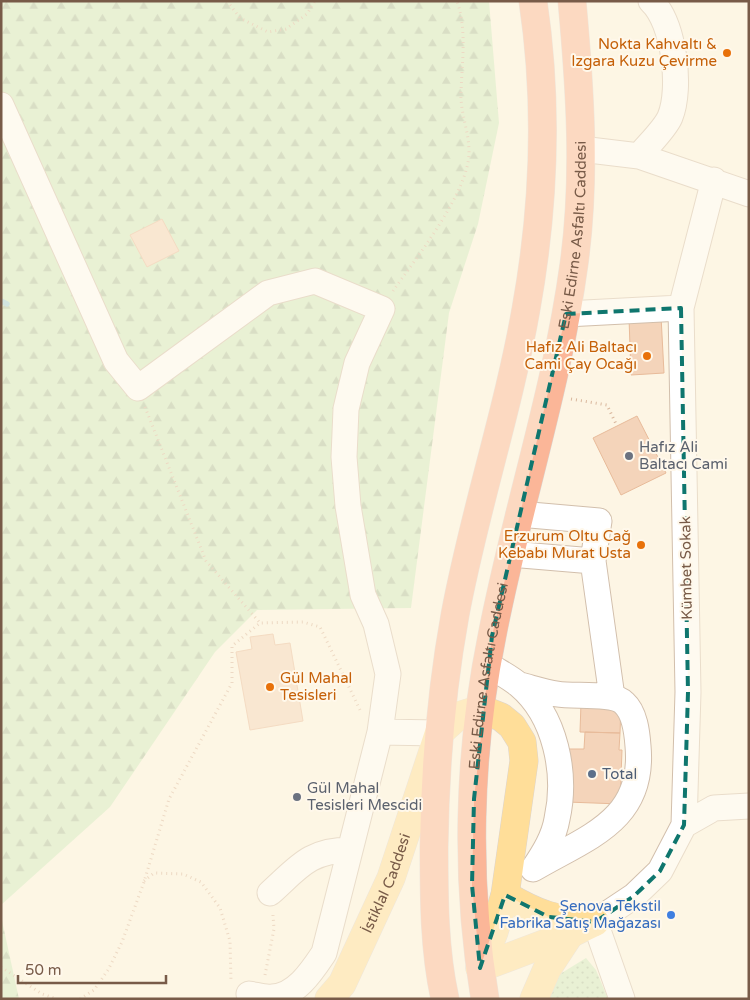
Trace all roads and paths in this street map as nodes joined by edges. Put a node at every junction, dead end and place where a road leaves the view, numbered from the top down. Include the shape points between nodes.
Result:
1 (228, 1) edge
2 (315, 1) edge
3 (457, 1) edge
4 (532, 1) edge
5 (572, 1) edge
6 (651, 1) edge
7 (1, 106) edge
8 (581, 149) junction
9 (639, 156) junction
10 (714, 180) junction
11 (749, 194) edge
12 (382, 308) junction
13 (681, 308) junction
14 (566, 314) junction
15 (138, 388) junction
16 (548, 396) junction
17 (617, 426) dead end
18 (519, 514) junction
19 (510, 554) junction
20 (593, 562) junction
21 (260, 624) junction
22 (487, 664) junction
23 (520, 685) junction
24 (612, 697) junction
25 (480, 709) junction
26 (380, 732) junction
27 (439, 733) junction
28 (749, 806) edge
29 (684, 824) junction
30 (350, 850) junction
31 (533, 869) junction
32 (144, 882) junction
33 (270, 893) joint
34 (505, 895) junction
35 (595, 922) junction
36 (570, 934) junction
37 (1, 967) edge
38 (480, 968) junction
39 (42, 994) junction
40 (249, 994) junction
41 (439, 996) edge
42 (40, 999) edge
43 (57, 999) edge
44 (80, 999) edge
45 (329, 999) edge
46 (485, 999) edge
47 (534, 999) edge
48 (622, 999) edge

1 - 2 path via 240,18 268,32 286,29 307,14
3 - 12 path via 463,38 462,107 467,123 469,154 459,190
4 - 27 highway via 541,126 532,273 518,350 455,613
5 - 8 highway, Eski Edirne Asfaltı Caddesi
6 - 9 street via 660,9 669,34 675,56 676,86 670,118
7 - 15 street via 116,361
8 - 9 street
8 - 14 highway, Eski Edirne Asfaltı Caddesi via 578,231
9 - 10 street
10 - 11 street
10 - 13 street, Kümbet Sokak
12 - 15 street via 315,281 268,294
12 - 26 street via 357,363 346,409 344,457 362,595 376,624 388,674
13 - 14 street
13 - 29 street, Kümbet Sokak via 688,692
14 - 16 highway, Eski Edirne Asfaltı Caddesi
15 - 21 path via 206,561
16 - 17 path via 607,405
16 - 18 highway, Eski Edirne Asfaltı Caddesi
18 - 19 highway, Eski Edirne Asfaltı Caddesi
18 - 20 street via 599,521
19 - 20 street
19 - 22 highway, Eski Edirne Asfaltı Caddesi
20 - 24 street
21 - 26 path via 285,621 320,627 359,710
21 - 32 path via 232,646 232,683 169,799
22 - 23 street
22 - 25 highway, Eski Edirne Asfaltı Caddesi
23 - 24 street via 558,694
23 - 31 street via 543,714 560,755 557,819 547,848
24 - 31 street via 624,702 637,732 638,777 630,799 620,815 601,830
25 - 27 main road via 458,716
25 - 34 main road via 507,721 522,742 524,761
25 - 38 highway, Eski Edirne Asfaltı Caddesi via 472,843
26 - 27 street
26 - 30 street
27 - 41 highway via 434,800
27 - 45 main road, İstiklal Caddesi via 391,878 342,984
28 - 29 street via 714,808
29 - 35 street, Kümbet Sokak via 660,871 634,896
30 - 33 street via 331,850 310,857
30 - 40 street via 324,953 308,976 289,992 272,997
31 - 34 street
32 - 40 path via 154,873 183,874 201,882 220,908 230,941 231,984 237,991
32 - 44 path via 108,970 94,990
33 - 40 path via 274,929 270,958 265,976
34 - 35 main road via 549,917
34 - 38 main road
35 - 36 main road
35 - 48 street
36 - 38 main road
36 - 47 main road via 547,969
37 - 39 path
38 - 41 highway
38 - 46 highway, Eski Edirne Asfaltı Caddesi
39 - 42 path
39 - 43 path

